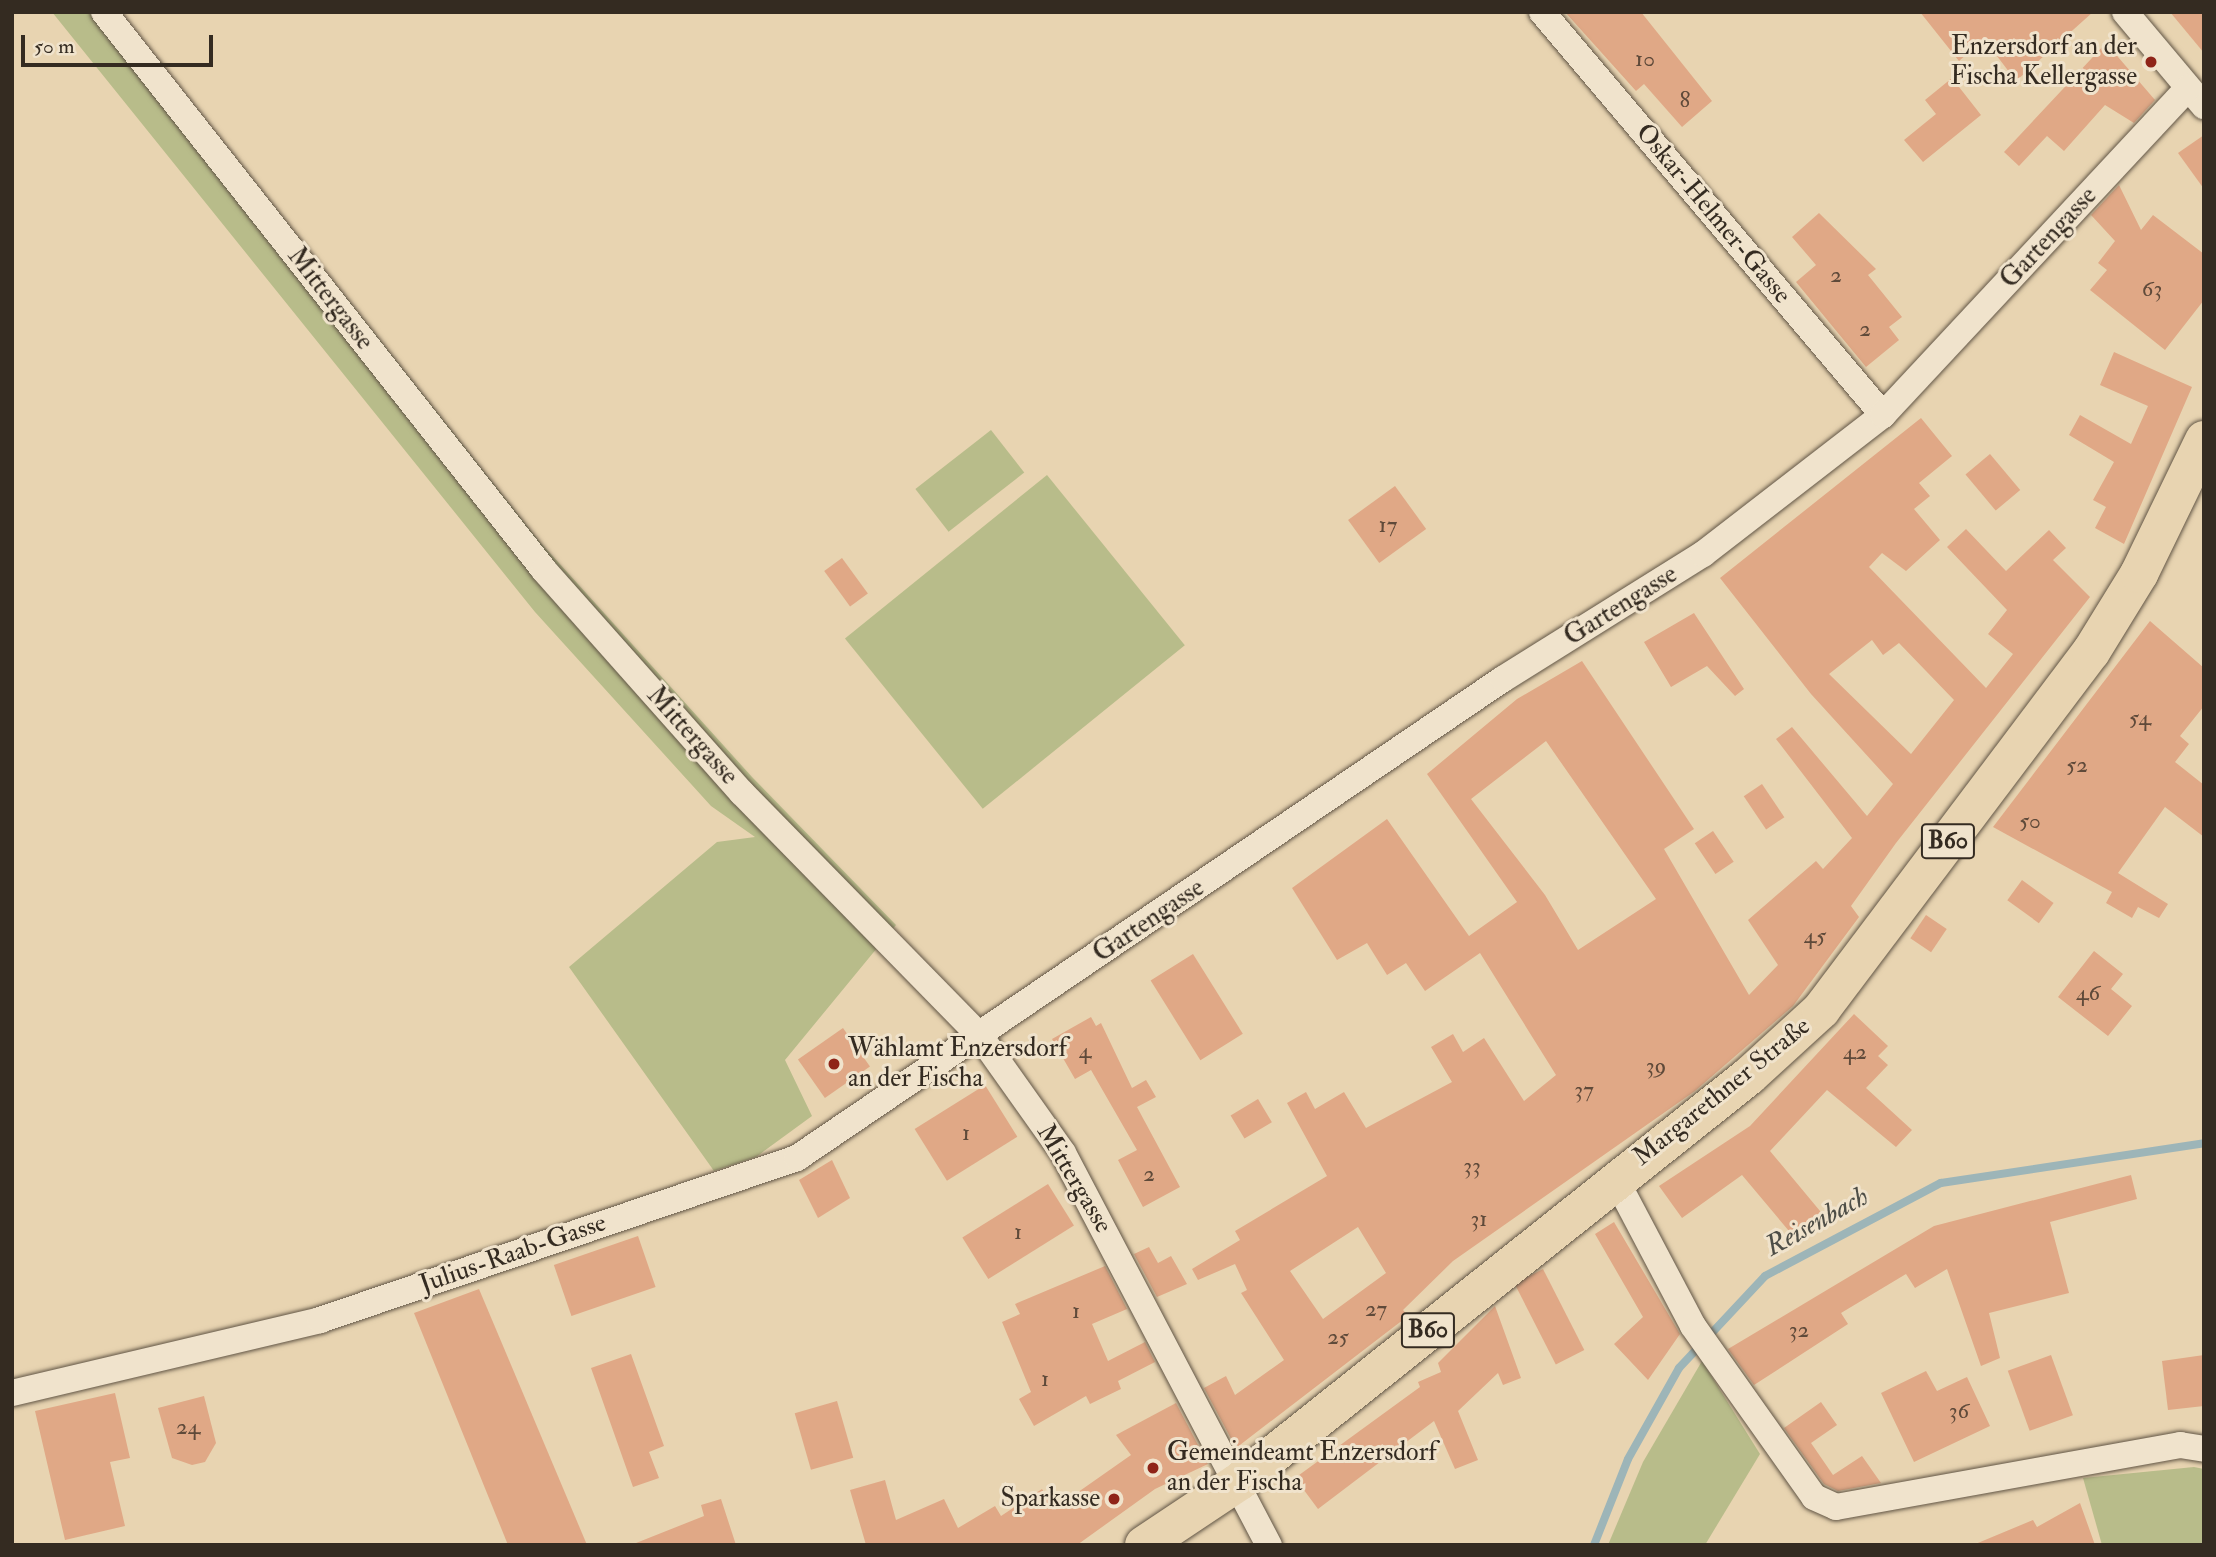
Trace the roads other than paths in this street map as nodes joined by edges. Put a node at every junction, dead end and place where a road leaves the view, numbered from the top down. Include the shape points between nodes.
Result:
1 (104, 12) edge
2 (1542, 12) edge
3 (2125, 12) edge
4 (2196, 97) edge
5 (1883, 415) junction
6 (2204, 440) edge
7 (980, 1036) junction
8 (1615, 1178) junction
9 (12, 1393) edge
10 (2204, 1449) edge
11 (1240, 1481) junction
12 (1144, 1545) edge
13 (1269, 1545) edge

1 - 7 street, Mittergasse via 544,570 742,793
2 - 5 street, Oskar-Helmer-Gasse
3 - 4 street
4 - 5 street, Gartengasse
5 - 7 street, Gartengasse via 1703,554 1503,679
6 - 8 main road, Margarethner Straße / B60 via 2139,574 2091,652 1821,1010 1749,1076
7 - 9 street, Julius-Raab-Gasse via 797,1158 320,1320
7 - 11 street, Mittergasse via 1063,1153
8 - 10 street via 1693,1326 1814,1497 1836,1507 2180,1445
8 - 11 main road, Margarethner Straße / B60
11 - 12 main road, Margarethner Straße / B60
11 - 13 street, Mittergasse

